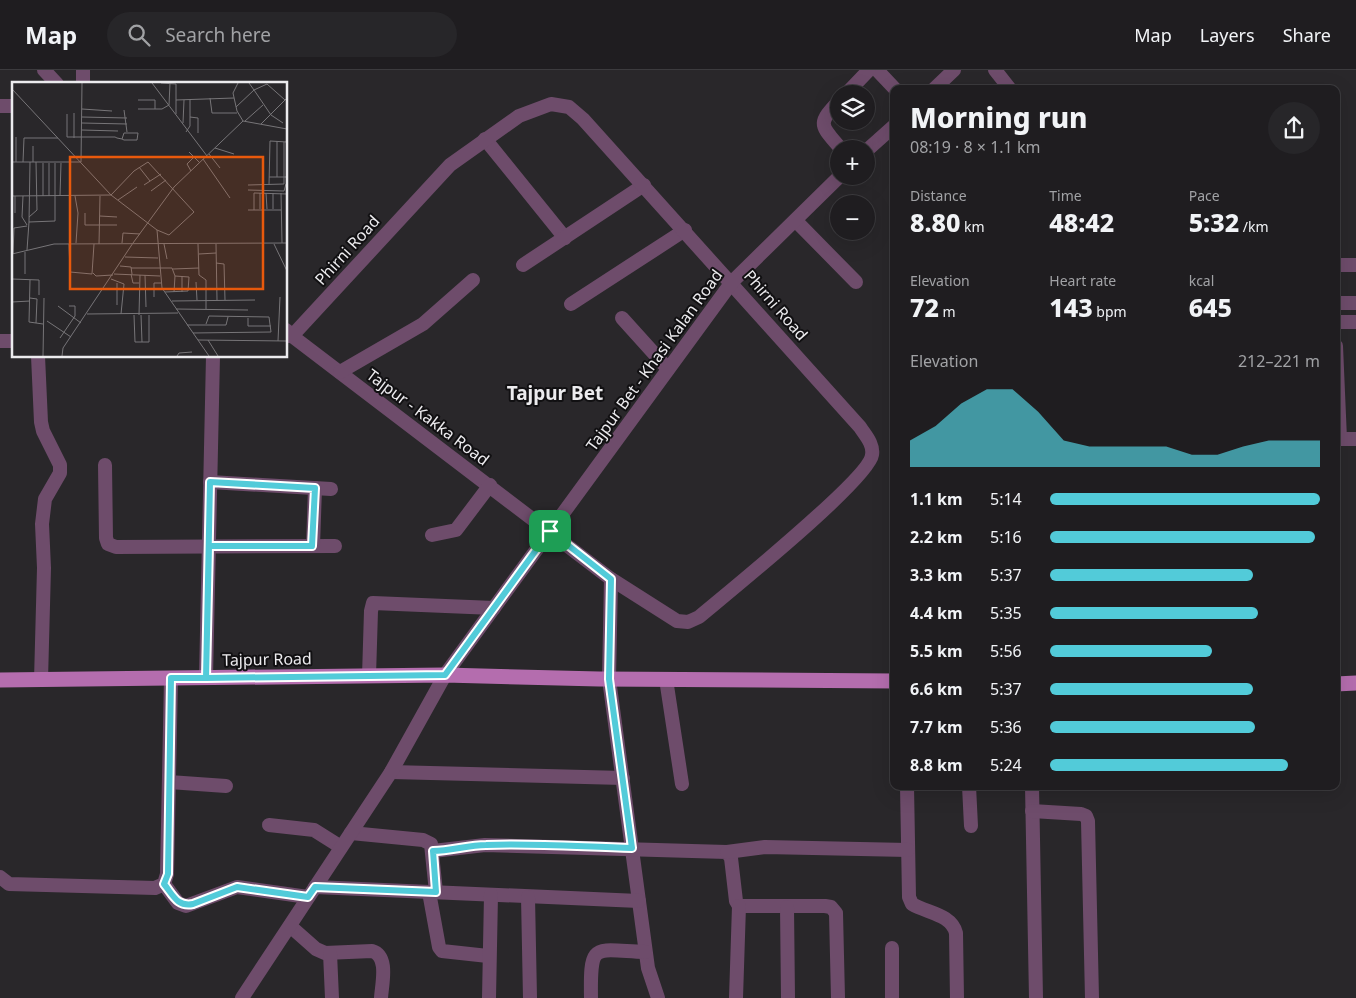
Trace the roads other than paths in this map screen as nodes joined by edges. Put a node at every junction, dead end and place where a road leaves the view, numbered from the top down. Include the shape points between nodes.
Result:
1 (44, 70) edge
2 (869, 70) edge
3 (877, 70) edge
4 (954, 70) edge
5 (995, 70) edge
6 (55, 82) edge
7 (855, 85) edge
8 (891, 85) edge
9 (942, 85) edge
10 (1007, 85) edge
11 (830, 111) edge
12 (890, 130) edge
13 (486, 139) junction
14 (833, 140) edge
15 (875, 143) edge
16 (644, 185) junction
17 (831, 185) edge
18 (796, 221) junction
19 (684, 230) junction
20 (565, 238) junction
21 (523, 265) dead end
22 (1340, 265) edge
23 (1356, 265) edge
24 (473, 280) dead end
25 (732, 282) junction
26 (856, 282) dead end
27 (1340, 303) edge
28 (1356, 303) edge
29 (571, 304) dead end
30 (622, 318) dead end
31 (1340, 322) edge
32 (1356, 322) edge
33 (288, 334) edge
34 (38, 358) edge
35 (213, 358) edge
36 (668, 370) junction
37 (340, 372) junction
38 (1340, 439) edge
39 (1356, 439) edge
40 (105, 465) dead end
41 (210, 482) junction
42 (490, 485) junction
43 (315, 488) junction
44 (331, 489) dead end
45 (550, 531) junction
46 (432, 535) dead end
47 (209, 546) junction
48 (312, 546) junction
49 (335, 546) dead end
50 (611, 579) junction
51 (494, 608) junction
52 (445, 675) junction
53 (369, 676) junction
54 (171, 678) junction
55 (206, 678) junction
56 (609, 679) junction
57 (666, 679) junction
58 (0, 680) edge
59 (41, 680) junction
60 (890, 681) edge
61 (1356, 683) edge
62 (1340, 684) edge
63 (391, 772) junction
64 (623, 778) junction
65 (169, 782) junction
66 (682, 784) dead end
67 (226, 786) dead end
68 (907, 790) edge
69 (969, 790) edge
70 (1032, 790) edge
71 (1032, 812) junction
72 (268, 825) dead end
73 (971, 826) dead end
74 (351, 833) junction
75 (341, 847) junction
76 (632, 848) junction
77 (908, 850) junction
78 (433, 851) junction
79 (727, 852) junction
80 (0, 877) edge
81 (164, 884) junction
82 (312, 892) junction
83 (433, 892) junction
84 (491, 895) junction
85 (528, 896) junction
86 (639, 901) junction
87 (739, 906) junction
88 (786, 907) junction
89 (290, 926) junction
90 (892, 948) dead end
91 (645, 952) junction
92 (330, 953) junction
93 (488, 956) junction
94 (242, 998) edge
95 (332, 998) edge
96 (381, 998) edge
97 (489, 998) edge
98 (530, 998) edge
99 (591, 998) edge
100 (658, 998) edge
101 (736, 998) edge
102 (788, 998) edge
103 (838, 998) edge
104 (892, 998) edge
105 (957, 998) edge
106 (1036, 998) edge
107 (1092, 998) edge

1 - 6 street
2 - 7 street
3 - 8 street
4 - 9 street
5 - 10 street
11 - 14 street via 823,123
12 - 15 street
13 - 16 street, Phirni Road via 533,109 551,104 569,108 584,119
13 - 20 street
13 - 33 street, Phirni Road via 450,164
16 - 19 street, Phirni Road
16 - 20 street
17 - 18 street, Tajpur Bet - Khasi Kalan Road
18 - 25 street, Tajpur Bet - Khasi Kalan Road
18 - 26 street
19 - 25 street, Phirni Road
19 - 29 street
20 - 21 street
22 - 23 street
24 - 37 street via 423,324
25 - 36 street, Tajpur Bet - Khasi Kalan Road
25 - 50 street, Phirni Road via 860,427 871,443 868,465 821,513 699,617 688,622 677,621
27 - 28 street
30 - 36 street
31 - 32 street
33 - 37 street, Tajpur - Kakka Road
34 - 59 street via 41,422 60,465 60,473 46,499 42,524
35 - 41 street
36 - 45 street, Tajpur Bet - Khasi Kalan Road
37 - 42 street, Tajpur - Kakka Road
38 - 39 street
40 - 47 street via 108,544 116,547
41 - 43 street
41 - 47 street
42 - 45 street, Tajpur - Kakka Road
42 - 46 street via 456,530
43 - 44 street
43 - 48 street
45 - 50 street, Phirni Road
45 - 51 street, Tajpur Bet - Khasi Kalan Road
47 - 48 street
47 - 55 street
48 - 49 street
50 - 56 street
51 - 52 street, Tajpur Bet - Khasi Kalan Road
51 - 53 street via 373,603
52 - 53 main road, Tajpur Road
52 - 56 main road, Tajpur Road
52 - 63 street, Tajpur Bet - Khasi Kalan Road
53 - 55 main road, Tajpur Road
54 - 55 main road, Tajpur Road
54 - 59 main road, Tajpur Road
54 - 65 street
56 - 57 main road, Tajpur Road
56 - 64 street
57 - 60 main road, Tajpur Road
57 - 66 street
58 - 59 main road, Tajpur Road
61 - 62 main road
63 - 64 street
63 - 74 street, Tajpur Bet - Khasi Kalan Road
64 - 76 street
65 - 67 street
65 - 81 street via 168,874
68 - 77 street
69 - 73 street
70 - 71 street
71 - 106 street
71 - 107 street via 1081,814 1088,821
72 - 75 street via 314,830
74 - 75 street, Tajpur Bet - Khasi Kalan Road
74 - 78 street via 423,840 431,844
75 - 82 street, Tajpur Bet - Khasi Kalan Road
76 - 78 street via 485,845
76 - 79 street
76 - 86 street
77 - 79 street via 764,848
77 - 105 street via 912,904 949,920 954,926
78 - 83 street
79 - 87 street via 731,858
80 - 81 street via 9,884 155,888
81 - 82 street via 178,903 186,906 237,887
82 - 83 street
82 - 89 street, Tajpur Bet - Khasi Kalan Road
83 - 84 street
83 - 93 street via 442,951
84 - 85 street
84 - 93 street
85 - 86 street
85 - 98 street
86 - 91 street
87 - 88 street
87 - 101 street
88 - 102 street
88 - 103 street via 825,906 836,913
89 - 92 street via 316,949
89 - 94 street, Tajpur Bet - Khasi Kalan Road
90 - 104 street
91 - 99 street via 608,951 593,956 590,963
91 - 100 street via 652,986
92 - 95 street
92 - 96 street via 378,953 382,958
93 - 97 street

